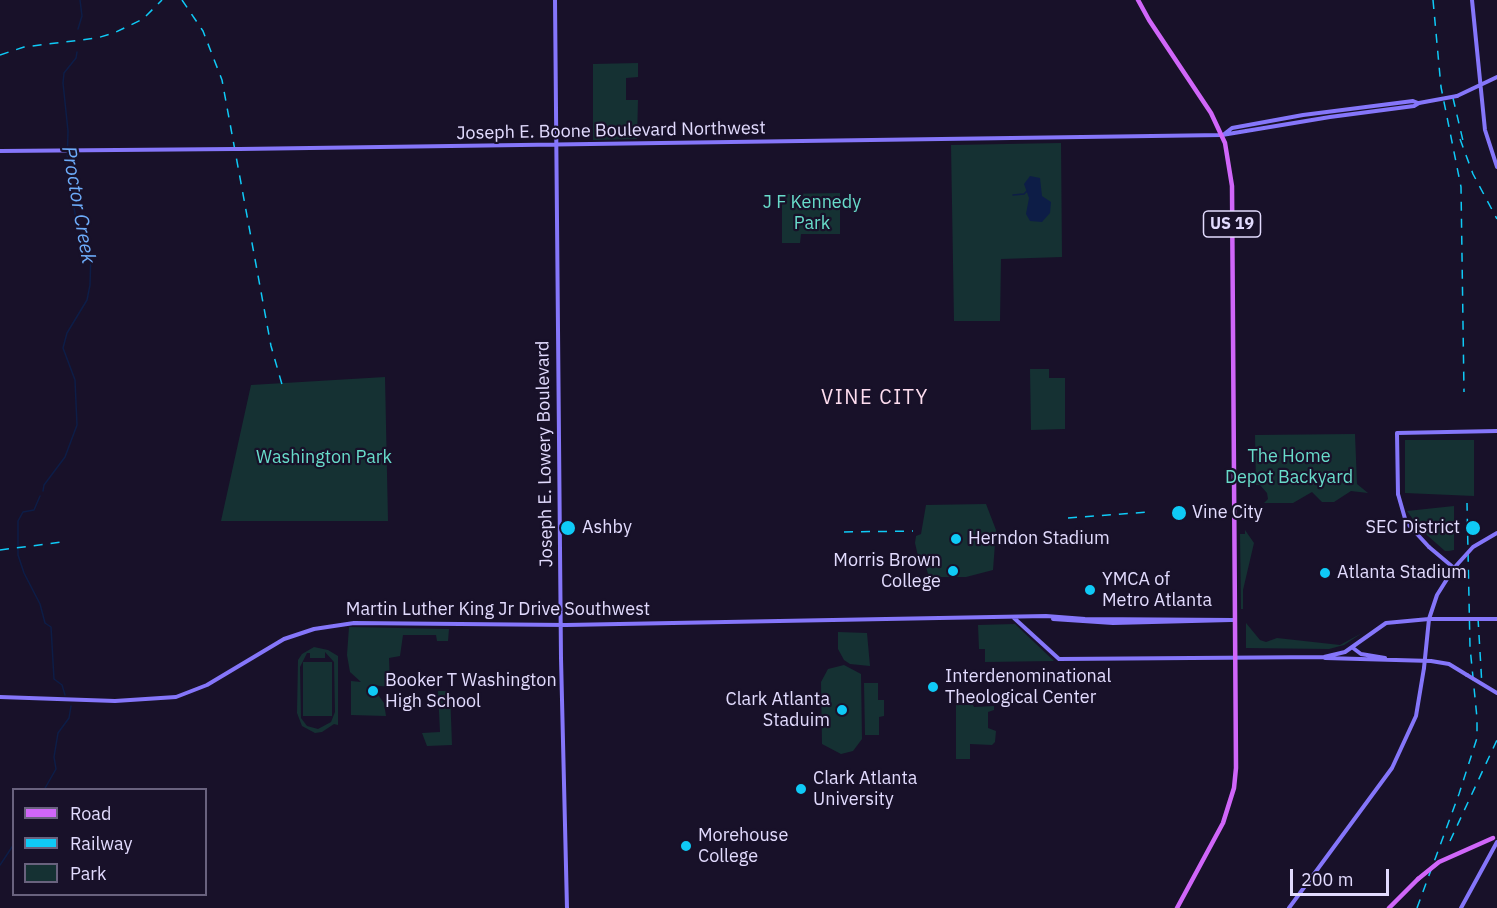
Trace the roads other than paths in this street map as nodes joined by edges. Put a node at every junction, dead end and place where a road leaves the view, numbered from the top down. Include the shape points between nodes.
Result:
1 (555, 0) edge
2 (1138, 0) edge
3 (1472, 0) edge
4 (1497, 77) edge
5 (1480, 85) junction
6 (1419, 104) junction
7 (1222, 135) junction
8 (555, 144) junction
9 (0, 151) edge
10 (1497, 167) edge
11 (1497, 431) edge
12 (1497, 533) edge
13 (1454, 568) junction
14 (1014, 618) junction
15 (1429, 619) junction
16 (1497, 619) edge
17 (1234, 620) junction
18 (561, 625) junction
19 (1353, 648) junction
20 (1324, 657) junction
21 (1236, 658) junction
22 (1385, 658) junction
23 (1497, 693) edge
24 (0, 697) edge
25 (1496, 839) edge
26 (1464, 906) edge
27 (567, 908) edge
28 (1177, 908) edge
29 (1289, 908) edge
30 (1389, 908) edge

1 - 8 main road, Joseph E. Lowery Boulevard
2 - 7 main road, US 19 via 1204,100
3 - 5 main road
4 - 5 main road
5 - 6 main road, bridge via 1457,96
5 - 10 main road via 1485,136
6 - 7 main road
6 - 7 main road via 1413,101 1287,117 1232,128
7 - 8 main road, Joseph E. Boone Boulevard Northwest
7 - 17 main road, US 19 via 1232,186
8 - 9 main road, Joseph E. Boone Boulevard Northwest, bridge
8 - 18 main road, Joseph E. Lowery Boulevard
11 - 13 main road, bridge via 1397,433 1402,514 1410,528
12 - 13 main road, bridge via 1478,543
13 - 15 main road via 1437,595
14 - 17 main road, Martin Luther King Jr Drive Southwest
14 - 18 main road, Martin Luther King Jr Drive Southwest
14 - 21 main road via 1055,657 1065,659
15 - 16 main road, bridge
15 - 19 main road via 1392,622
15 - 29 main road, bridge via 1419,704 1406,741 1365,807
17 - 21 main road, US 19
18 - 24 main road, Martin Luther King Jr Drive Southwest via 341,624 284,639 207,685 176,697 107,701
18 - 27 main road, Joseph E. Lowery Boulevard
19 - 20 main road
19 - 22 main road via 1361,654
20 - 21 main road
20 - 22 main road
21 - 28 main road, US 19 via 1234,788 1220,830
22 - 23 main road, bridge via 1449,664
25 - 26 main road
25 - 30 main road, bridge via 1439,862

